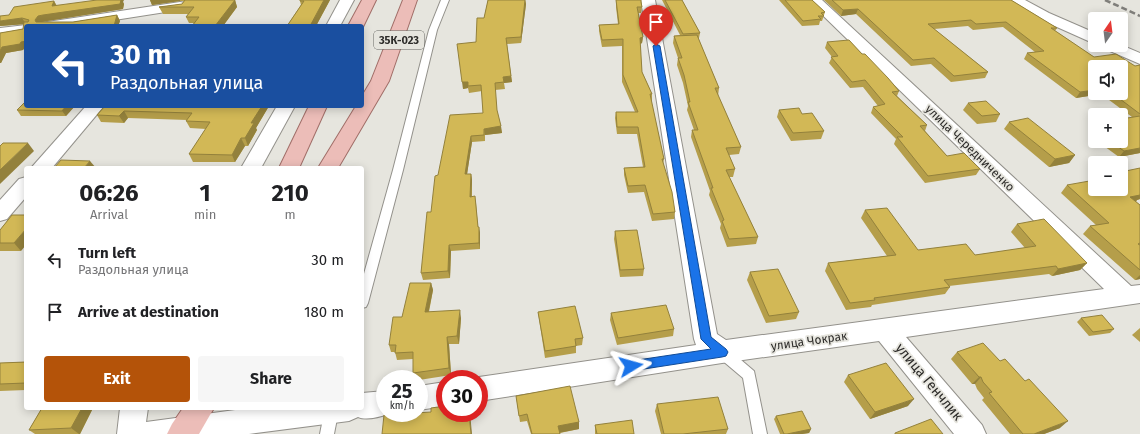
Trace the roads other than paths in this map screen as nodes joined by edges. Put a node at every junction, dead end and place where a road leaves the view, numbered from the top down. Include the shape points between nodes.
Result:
1 (347, 0) edge
2 (369, 0) edge
3 (410, 0) edge
4 (418, 0) edge
5 (445, 0) edge
6 (648, 0) edge
7 (814, 0) edge
8 (1015, 0) edge
9 (183, 3) edge
10 (168, 21) dead end
11 (59, 24) edge
12 (334, 24) edge
13 (357, 24) edge
14 (24, 29) edge
15 (0, 33) edge
16 (1088, 36) edge
17 (1124, 52) edge
18 (1140, 59) edge
19 (380, 81) junction
20 (93, 108) edge
21 (285, 108) edge
22 (317, 108) edge
23 (364, 108) edge
24 (364, 108) edge
25 (42, 166) edge
26 (251, 166) edge
27 (290, 166) edge
28 (329, 166) edge
29 (24, 186) edge
30 (0, 214) edge
31 (364, 295) edge
32 (1133, 295) edge
33 (885, 330) junction
34 (722, 352) junction
35 (488, 388) edge
36 (376, 404) edge
37 (364, 406) edge
38 (134, 410) edge
39 (335, 415) edge
40 (188, 420) edge
41 (130, 434) edge
42 (150, 434) edge
43 (760, 434) edge
44 (972, 434) edge

1 - 12 street
2 - 13 main road
3 - 19 main road
4 - 19 main road, 35К-023
5 - 31 lane via 433,30
6 - 34 street via 706,339
7 - 32 street, улица Чередниченко
8 - 16 street
9 - 10 street
9 - 11 street
14 - 15 street
17 - 18 street
19 - 24 main road
20 - 25 street
21 - 26 street
22 - 27 main road
23 - 28 main road
29 - 30 street
32 - 33 street, улица Чокрак
33 - 34 street, улица Чокрак
33 - 44 street, улица Генчлик
34 - 35 street, улица Чокрак
34 - 43 lane via 749,375
36 - 37 street
38 - 41 street
39 - 40 street
40 - 42 street

